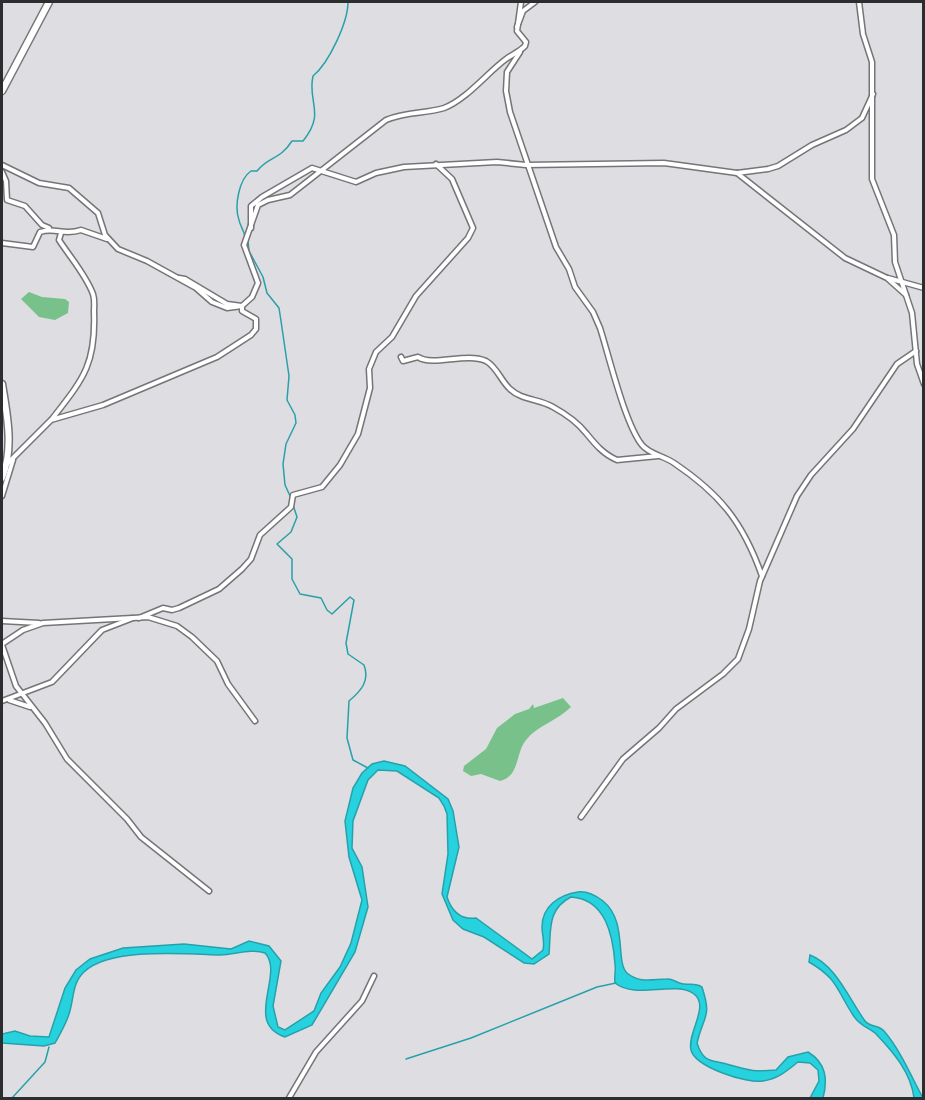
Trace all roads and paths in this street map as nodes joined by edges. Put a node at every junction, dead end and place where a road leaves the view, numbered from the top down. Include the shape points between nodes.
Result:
1 (49, 2) edge
2 (521, 2) edge
3 (535, 2) edge
4 (859, 2) edge
5 (517, 27) junction
6 (520, 52) junction
7 (2, 91) edge
8 (873, 94) junction
9 (436, 164) junction
10 (2, 165) edge
11 (527, 165) junction
12 (322, 170) junction
13 (2, 172) edge
14 (738, 173) junction
15 (50, 229) junction
16 (251, 229) junction
17 (61, 233) junction
18 (107, 240) junction
19 (2, 243) edge
20 (887, 278) junction
21 (902, 281) junction
22 (924, 288) edge
23 (906, 296) junction
24 (242, 306) junction
25 (916, 351) junction
26 (400, 357) dead end
27 (2, 384) edge
28 (924, 384) edge
29 (51, 420) junction
30 (659, 456) junction
31 (8, 461) edge
32 (2, 478) edge
33 (2, 496) edge
34 (762, 576) junction
35 (133, 618) junction
36 (139, 618) junction
37 (2, 621) edge
38 (43, 623) junction
39 (2, 646) edge
40 (2, 658) edge
41 (22, 693) junction
42 (8, 700) junction
43 (2, 701) edge
44 (32, 708) junction
45 (255, 721) dead end
46 (581, 817) dead end
47 (209, 891) dead end
48 (374, 976) dead end
49 (289, 1098) edge

1 - 7 main road
2 - 5 street
3 - 5 street via 523,10
4 - 8 street via 872,62
5 - 6 street via 526,42
6 - 11 street via 507,72 506,91
6 - 12 street via 504,60 452,105 404,112 386,120
8 - 14 street via 866,114 846,129 778,166
8 - 21 street via 870,169 894,235 895,262
9 - 11 street
9 - 12 street via 389,170 356,182
9 - 36 street via 452,178 473,228 416,296 392,337 376,352 369,369 370,388 358,434 340,465 322,487 293,495 291,507 260,536 251,559 219,589 179,608 163,608
10 - 18 street via 39,183 78,193 98,213
11 - 14 street via 664,164
11 - 30 street via 556,247 600,328 633,427 642,445
12 - 16 street via 290,195 258,205
12 - 16 street via 308,169 251,206
13 - 15 street via 7,200 26,206
14 - 20 street via 845,258
15 - 17 street
15 - 19 street via 40,232 28,249
16 - 24 street via 244,245 258,283 252,297
17 - 18 street via 81,230
17 - 29 street via 59,240 94,297 95,334 87,369
18 - 24 street via 227,304
20 - 21 street
20 - 23 street
21 - 22 street
21 - 23 street
23 - 25 street via 915,324
24 - 29 street via 242,311 256,319 256,329 226,351 103,405
25 - 28 street
25 - 34 street via 897,364 853,429 811,475 797,496
26 - 30 street via 403,361 418,357 483,360 510,390 554,407 611,458
27 - 31 main road
29 - 31 street
30 - 34 street via 671,460 722,501 747,540
31 - 32 main road
31 - 33 street
34 - 46 street via 749,629 735,664 676,709 623,759
35 - 36 street
35 - 38 street
35 - 41 street via 102,630 52,682
36 - 45 street via 166,621 192,637 217,661 228,684
37 - 38 street
38 - 39 street via 23,630
39 - 40 street
39 - 41 street
41 - 42 street
41 - 44 street
42 - 43 street
42 - 44 street
44 - 47 street via 67,759 141,837
48 - 49 street via 362,1001 316,1052

